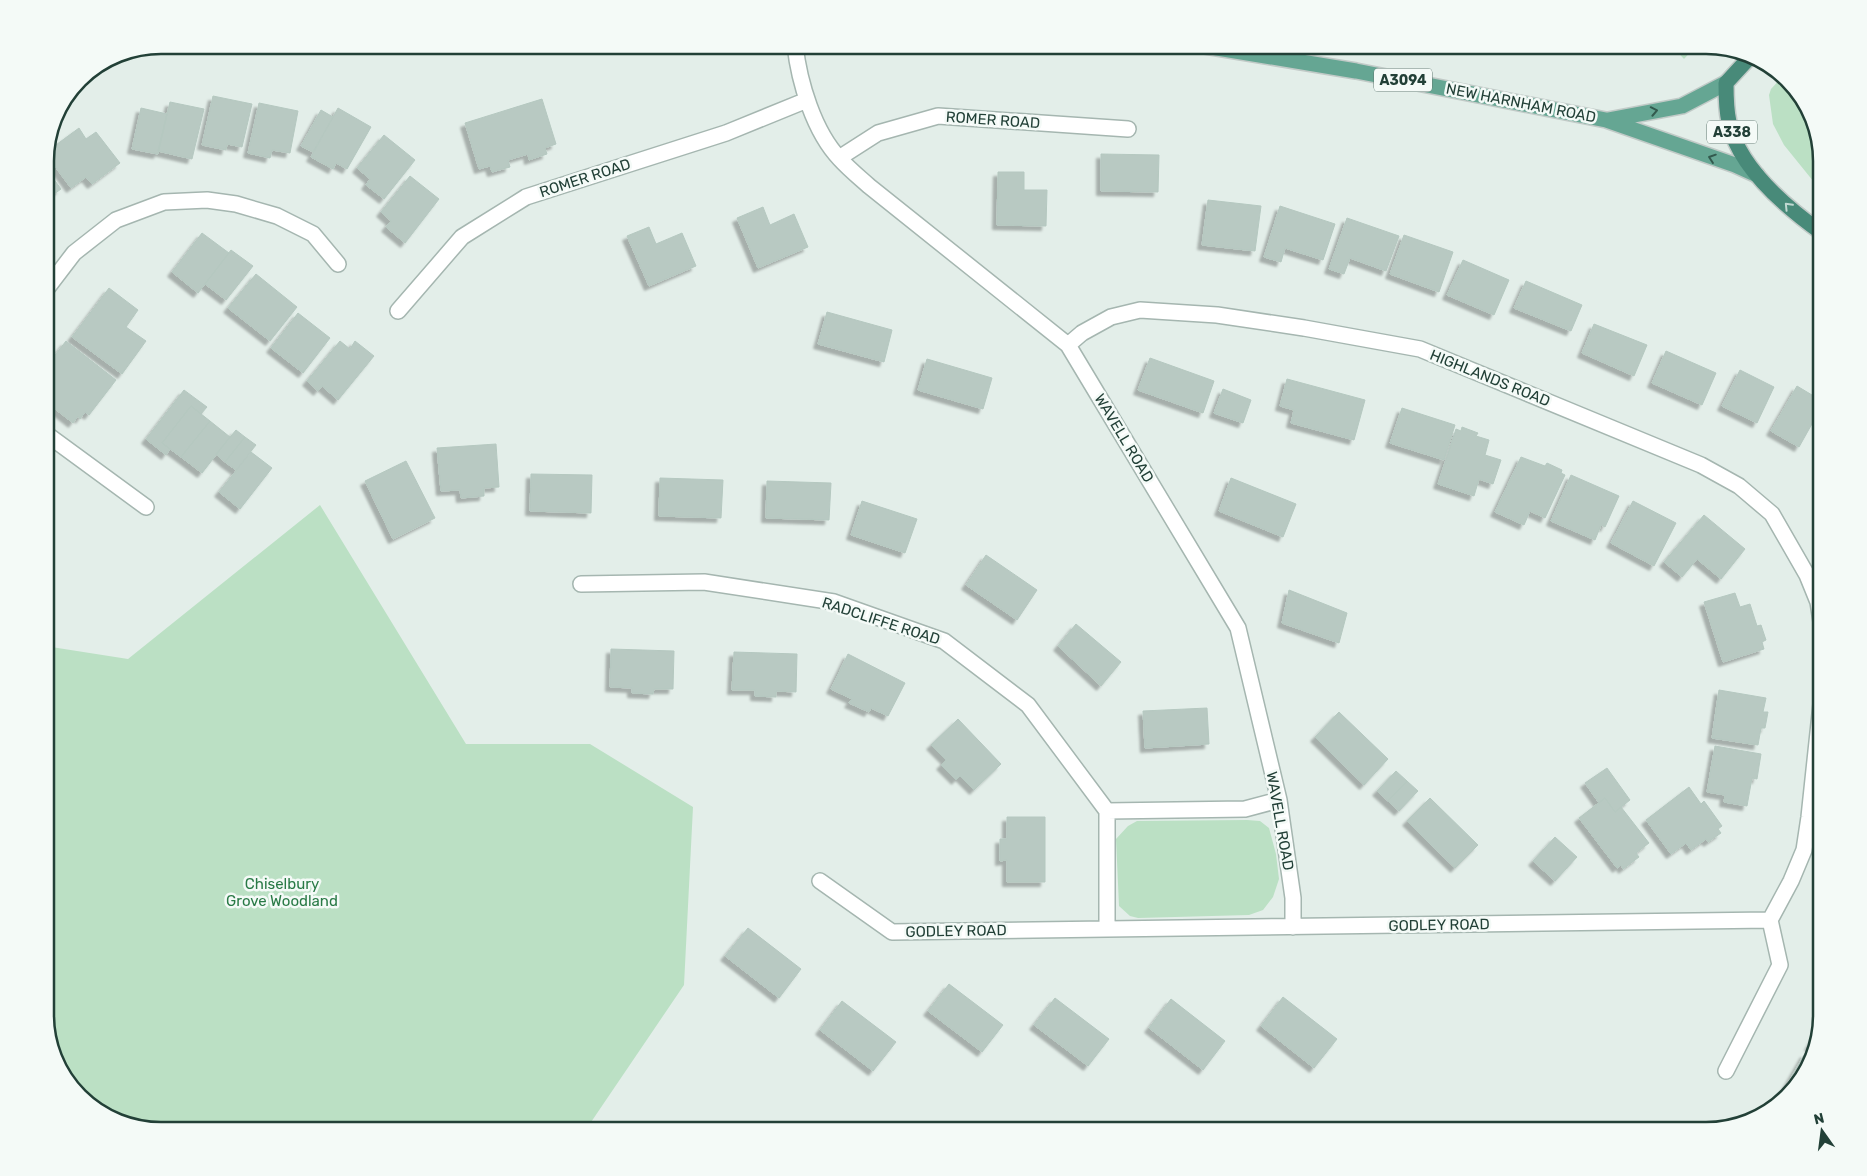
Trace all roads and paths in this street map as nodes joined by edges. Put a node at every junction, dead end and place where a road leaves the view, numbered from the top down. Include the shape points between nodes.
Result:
1 (796, 54) edge
2 (1253, 54) edge
3 (1747, 62) edge
4 (1726, 83) junction
5 (807, 100) junction
6 (1606, 120) junction
7 (1128, 129) dead end
8 (839, 158) junction
9 (1758, 175) junction
10 (1813, 227) edge
11 (338, 264) dead end
12 (54, 279) edge
13 (398, 311) dead end
14 (1068, 345) junction
15 (54, 439) edge
16 (146, 506) dead end
17 (581, 584) dead end
18 (1813, 590) edge
19 (1813, 779) edge
20 (1278, 800) junction
21 (1107, 811) junction
22 (820, 881) dead end
23 (1770, 920) junction
24 (1293, 927) junction
25 (1107, 928) junction
26 (1726, 1071) dead end

1 - 5 street, WAVELL ROAD
2 - 6 main road, NEW HARNHAM ROAD / A3094
3 - 4 highway
6 -> 4 main road, A3094 via 1682,106
4 - 9 highway, A338 via 1729,123 1740,150
5 - 8 street, WAVELL ROAD via 822,134
5 - 13 street, ROMER ROAD via 726,133 526,197 462,237
9 -> 6 main road, A3094
7 - 8 street, ROMER ROAD via 938,116 878,133
8 - 14 street, WAVELL ROAD via 869,186
10 -> 9 highway, A338 via 1794,213
11 - 12 street via 313,234 277,216 236,204 207,200 164,202 116,220 74,253
14 - 18 street, HIGHLANDS ROAD via 1111,317 1140,310 1227,316 1420,349 1701,465 1738,486 1772,514
14 - 20 street, WAVELL ROAD via 1238,628
15 - 16 street
17 - 21 street, RADCLIFFE ROAD via 704,582 827,601 944,641 1028,705
19 - 23 street via 1804,850
20 - 21 street via 1245,809
20 - 24 street, WAVELL ROAD via 1293,898
21 - 25 street
22 - 25 street, GODLEY ROAD via 892,932
23 - 24 street, GODLEY ROAD
23 - 26 street via 1780,966
24 - 25 street, GODLEY ROAD

